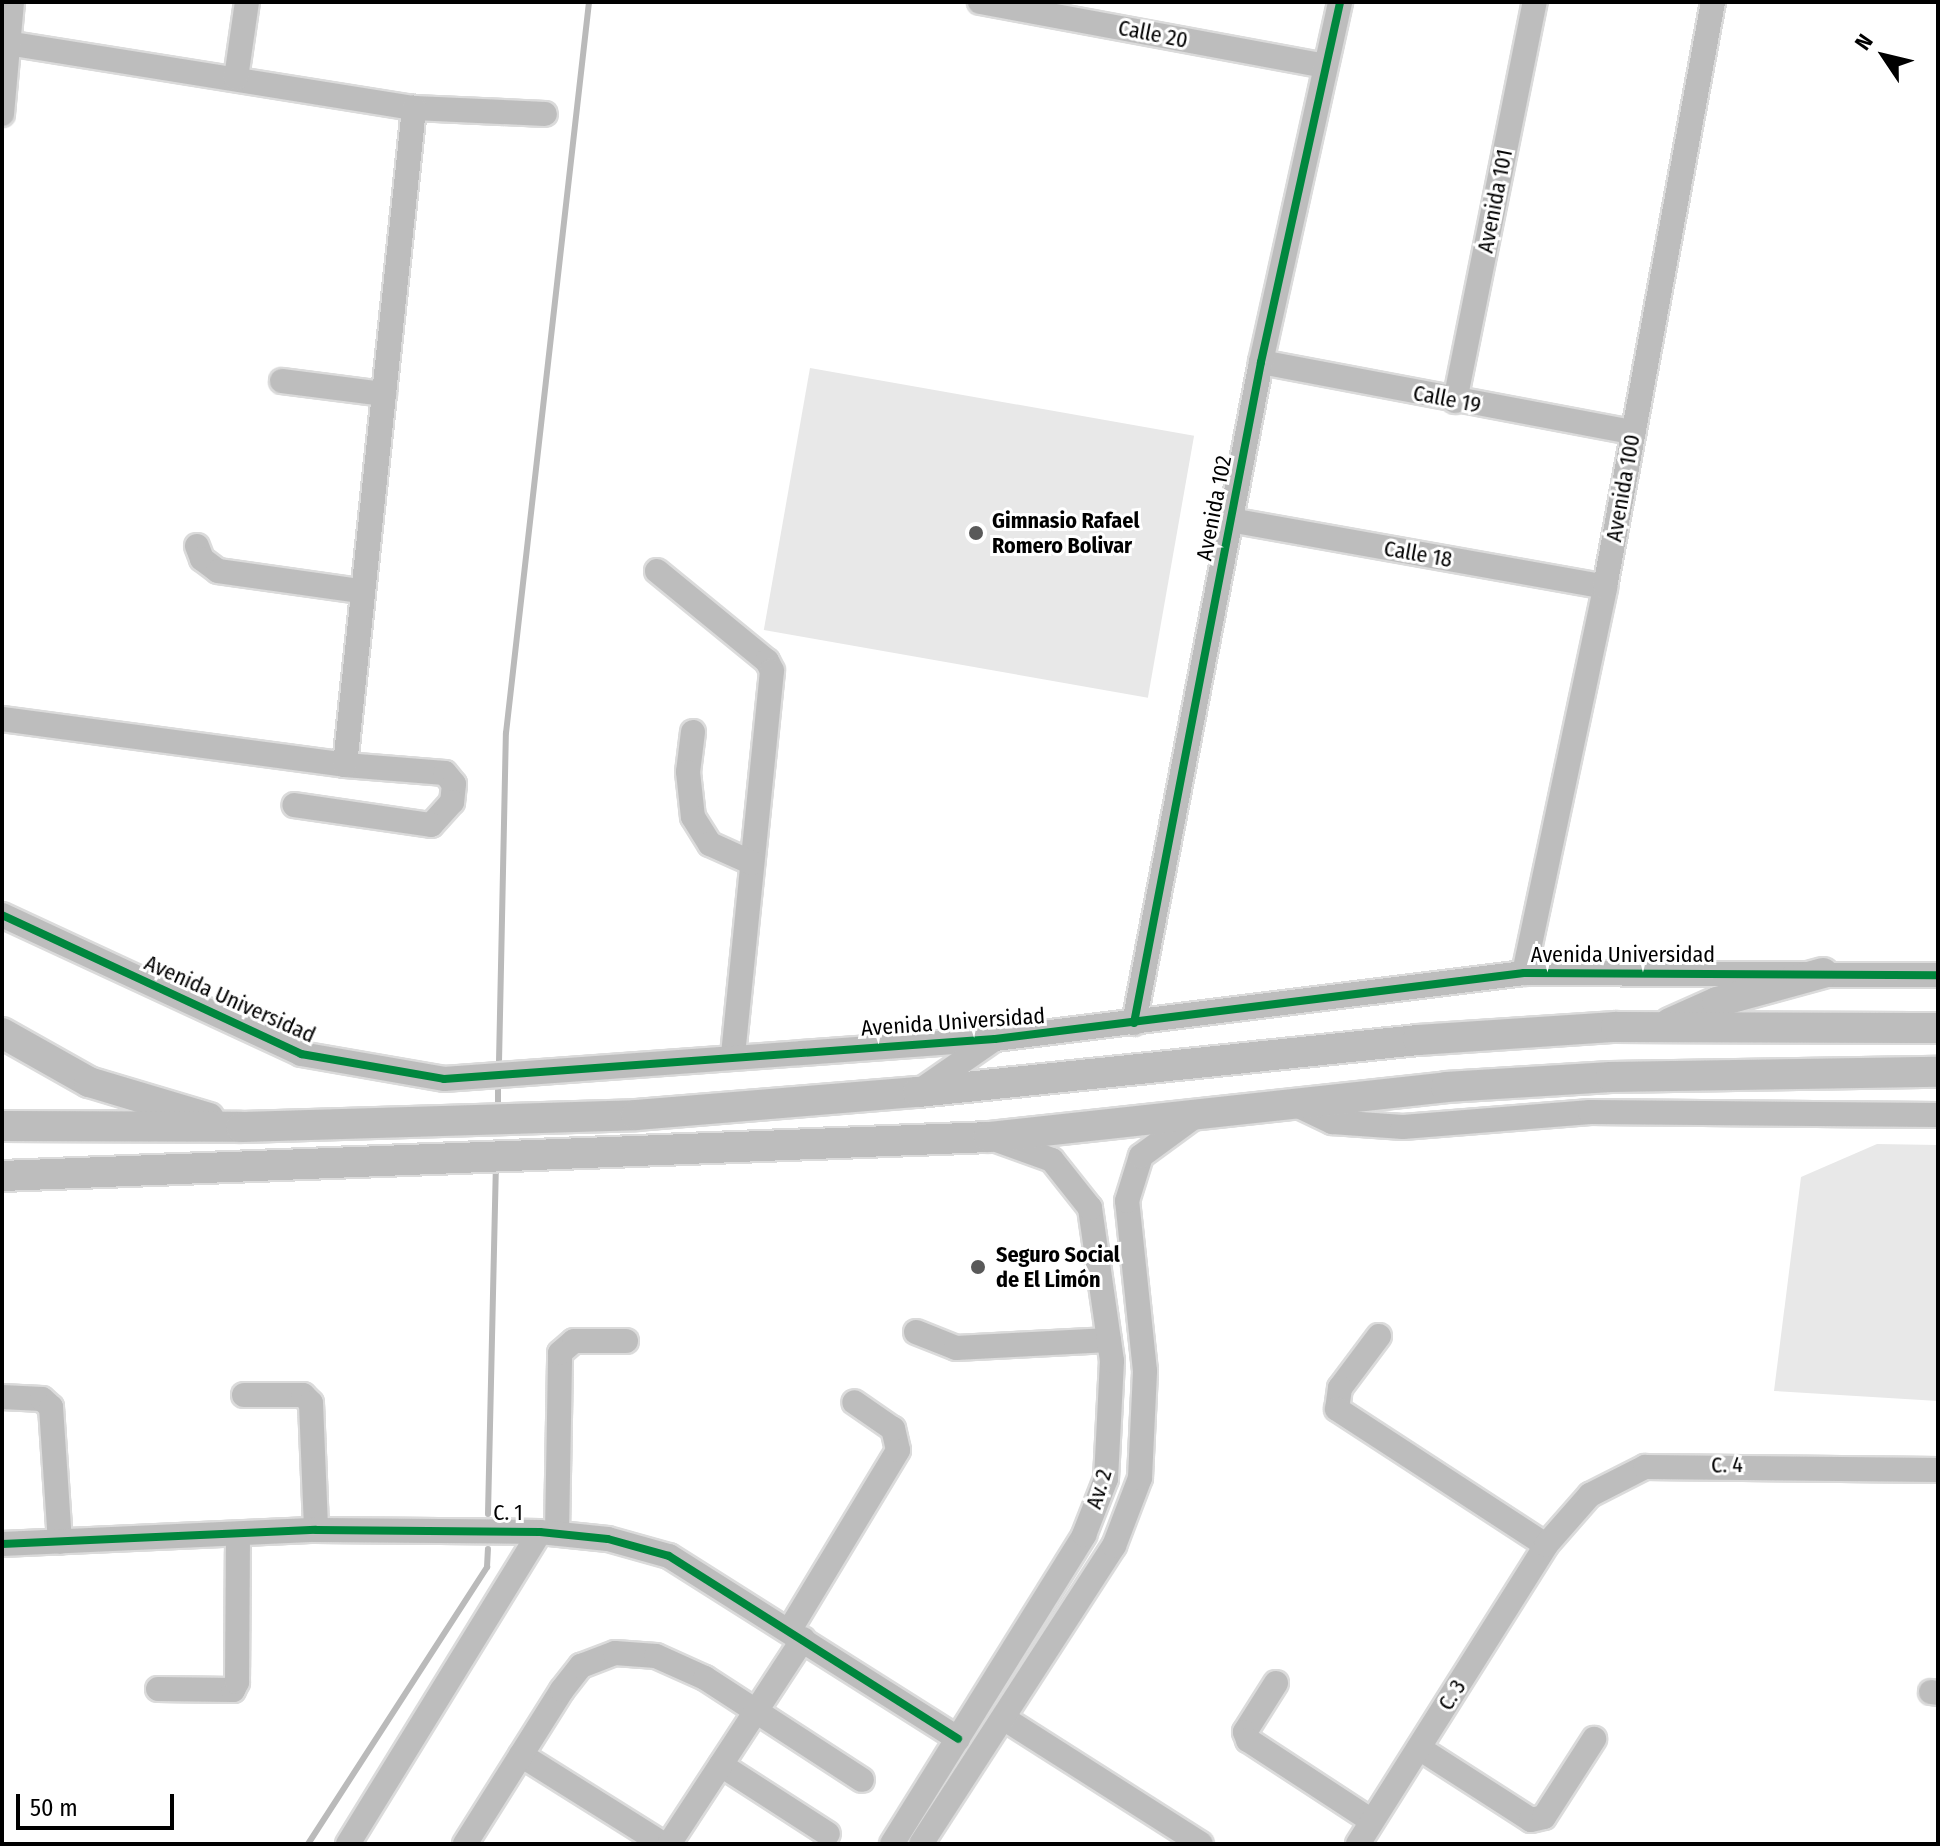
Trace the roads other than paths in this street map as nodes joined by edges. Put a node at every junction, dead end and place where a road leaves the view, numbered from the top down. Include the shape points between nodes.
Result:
1 (12, 2) edge
2 (247, 2) edge
3 (980, 2) edge
4 (1340, 2) edge
5 (1535, 2) edge
6 (1713, 2) edge
7 (7, 43) junction
8 (1325, 66) junction
9 (236, 78) junction
10 (414, 108) junction
11 (2, 114) edge
12 (545, 114) dead end
13 (1261, 362) junction
14 (282, 381) dead end
15 (384, 394) junction
16 (1455, 401) junction
17 (1633, 432) junction
18 (1230, 520) junction
19 (197, 546) dead end
20 (657, 571) dead end
21 (1605, 587) junction
22 (361, 591) junction
23 (2, 719) edge
24 (693, 732) dead end
25 (345, 765) junction
26 (294, 805) dead end
27 (752, 863) junction
28 (2, 915) edge
29 (1524, 973) junction
30 (1823, 973) junction
31 (1938, 975) edge
32 (1134, 1023) junction
33 (1660, 1028) junction
34 (1938, 1028) edge
35 (2, 1033) edge
36 (995, 1039) junction
37 (733, 1055) junction
38 (1938, 1072) edge
39 (918, 1092) junction
40 (1290, 1102) junction
41 (1938, 1115) edge
42 (1194, 1117) junction
43 (2, 1126) edge
44 (241, 1127) junction
45 (989, 1137) junction
46 (16, 1174) edge
47 (2, 1190) edge
48 (916, 1332) dead end
49 (1379, 1336) dead end
50 (1109, 1340) junction
51 (626, 1341) dead end
52 (244, 1395) dead end
53 (2, 1397) edge
54 (854, 1402) dead end
55 (1938, 1470) edge
56 (316, 1530) junction
57 (548, 1532) junction
58 (238, 1535) junction
59 (60, 1542) junction
60 (2, 1544) edge
61 (1546, 1545) junction
62 (796, 1635) junction
63 (1276, 1683) dead end
64 (158, 1689) dead end
65 (756, 1711) junction
66 (1005, 1719) junction
67 (958, 1739) junction
68 (1594, 1739) dead end
69 (1419, 1748) junction
70 (521, 1755) junction
71 (721, 1765) junction
72 (862, 1780) dead end
73 (1372, 1821) junction
74 (828, 1834) dead end
75 (348, 1844) edge
76 (465, 1844) edge
77 (663, 1844) edge
78 (669, 1844) edge
79 (892, 1844) edge
80 (921, 1844) edge
81 (1201, 1844) edge
82 (1358, 1844) edge

1 - 7 street
2 - 9 street
3 - 8 street, Calle 20
4 - 8 street, Avenida 102
5 - 16 street, Avenida 101
6 - 17 street, Avenida 100
7 - 9 street
7 - 11 street
8 - 13 street, Avenida 102
9 - 10 street
10 - 12 street
10 - 15 street
13 - 16 street, Calle 19
13 - 18 street, Avenida 102
14 - 15 street
15 - 22 street
16 - 17 street, Calle 19
17 - 21 street, Avenida 100
18 - 21 street, Calle 18
18 - 32 street, Avenida 102
19 - 22 street via 202,559 218,571
20 - 27 street via 767,661 772,671
21 - 29 street, Avenida 100
22 - 25 street
23 - 25 street
24 - 27 street via 688,772 693,817 710,844
25 - 26 street via 445,773 454,784 452,802 431,825
27 - 37 street
28 - 37 street, Avenida Universidad via 301,1054 444,1079
29 - 30 street, Avenida Universidad
29 - 32 street, Avenida Universidad
30 - 31 street, Avenida Universidad
30 - 33 main road via 1717,1002
32 - 36 street, Avenida Universidad
33 - 34 main road
33 - 39 main road via 1418,1040
35 - 44 main road via 89,1082
36 - 37 street, Avenida Universidad
36 - 39 street
38 - 40 main road via 1611,1077
39 - 44 main road via 636,1115
40 - 41 street via 1332,1122 1403,1127 1590,1112
40 - 42 main road
42 - 45 main road
42 - 66 street, Av. 2 via 1141,1156 1127,1201 1145,1371 1140,1478 1114,1546
43 - 44 main road
45 - 46 main road
45 - 50 street, Av. 2 via 1052,1160 1090,1208
46 - 47 main road
48 - 50 street via 956,1348
49 - 61 street via 1340,1388 1337,1409
50 - 67 street, Av. 2 via 1114,1401 1106,1479 1084,1535
51 - 57 street via 574,1341 560,1353
52 - 56 street via 303,1395 311,1403
53 - 59 street via 42,1399 51,1407
54 - 62 street via 893,1429 898,1450
55 - 61 street, C. 4 via 1645,1467 1590,1495
56 - 57 street, C. 1
56 - 58 street, C. 1
57 - 62 street, C. 1 via 669,1556
57 - 75 street
58 - 59 street, C. 1
58 - 64 street via 233,1690
59 - 60 street, C. 1
61 - 69 street, C. 3
62 - 65 street
62 - 67 street, C. 1
63 - 73 street via 1245,1732 1248,1740
65 - 70 street via 705,1678 656,1656 615,1653 581,1666
65 - 71 street
65 - 72 street
66 - 80 street, Av. 2
66 - 81 street
67 - 79 street, Av. 2
68 - 69 street via 1544,1817 1531,1820
69 - 73 street, C. 3
70 - 76 street
70 - 77 street
71 - 74 street
71 - 78 street
73 - 82 street, C. 3

